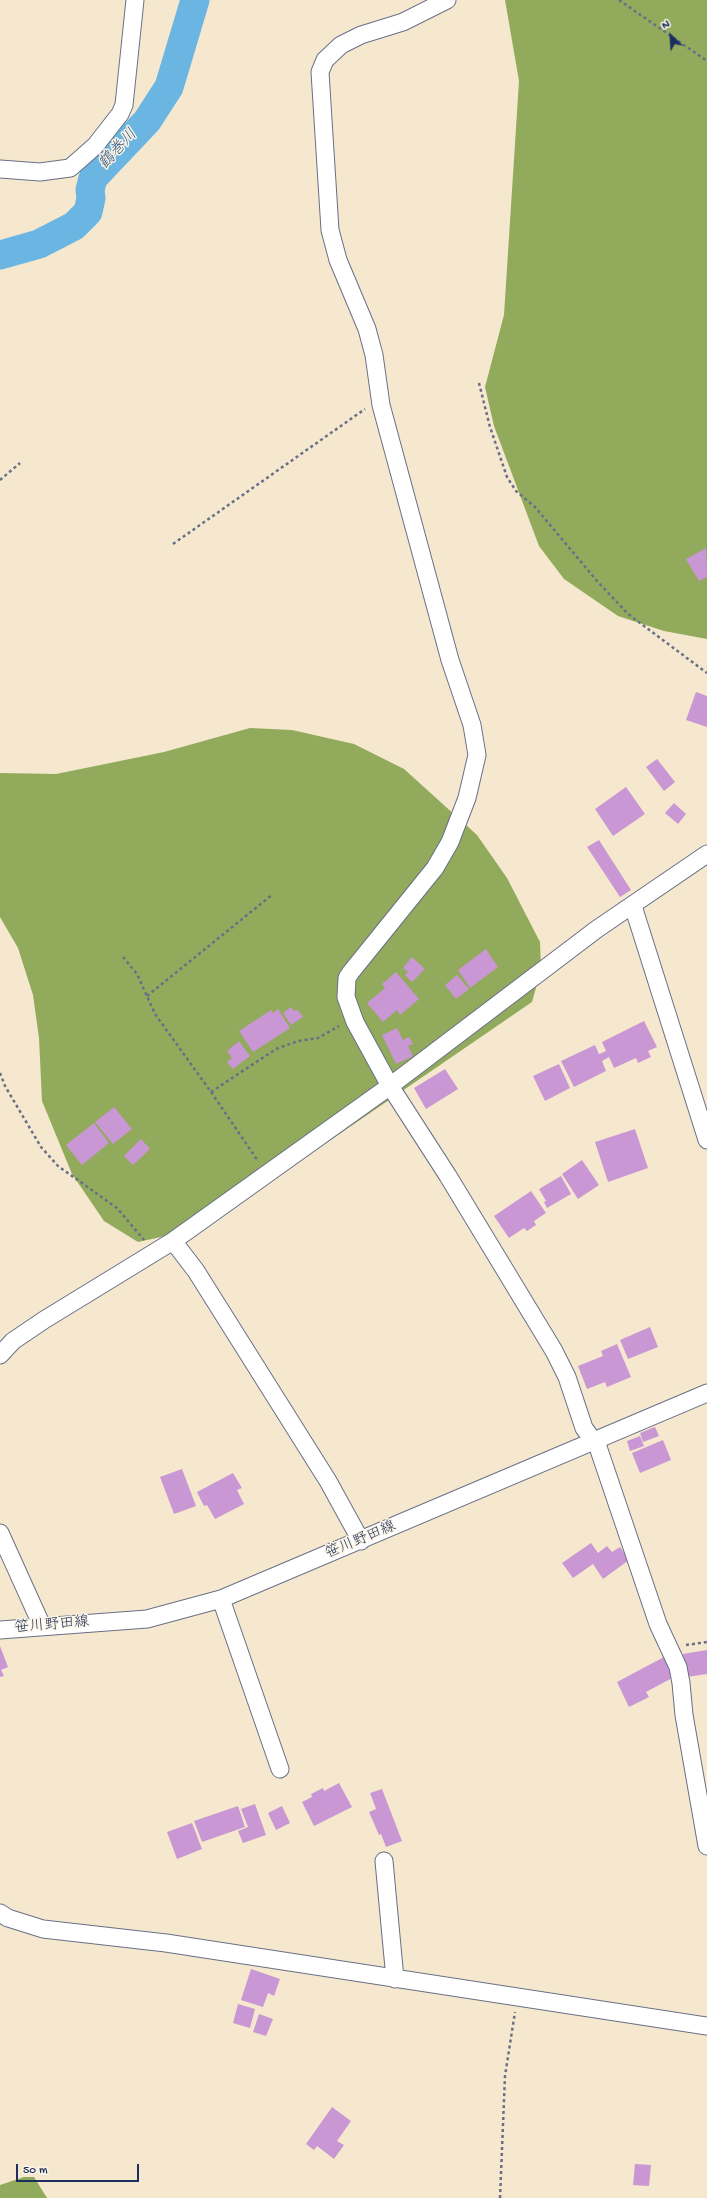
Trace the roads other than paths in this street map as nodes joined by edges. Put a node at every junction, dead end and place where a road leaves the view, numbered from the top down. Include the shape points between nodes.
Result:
1 (135, 0) edge
2 (447, 0) edge
3 (0, 169) edge
4 (707, 854) edge
5 (633, 906) junction
6 (390, 1086) junction
7 (707, 1140) edge
8 (173, 1241) junction
9 (0, 1355) edge
10 (707, 1393) edge
11 (592, 1441) junction
12 (0, 1533) edge
13 (361, 1541) junction
14 (221, 1599) junction
15 (42, 1626) junction
16 (0, 1630) edge
17 (280, 1769) dead end
18 (706, 1838) edge
19 (384, 1862) dead end
20 (0, 1913) edge
21 (395, 1979) junction
22 (707, 2026) edge

1 - 3 street via 124,105 95,146 70,168 40,172
2 - 6 street via 403,22 341,44 325,60 320,72 330,230 338,260 367,329 374,355 381,405 450,660 474,732 477,755 467,798 450,842 435,868 347,978 346,997 354,1019
4 - 5 street
5 - 6 street via 572,948
5 - 7 street
6 - 8 street
6 - 11 street via 554,1351 567,1377 584,1428
8 - 9 street via 34,1326 12,1341
8 - 13 street via 196,1271 328,1481
10 - 11 street, 笹川野田線
11 - 13 street, 笹川野田線
11 - 18 street via 598,1448 658,1624 678,1667
12 - 15 street
13 - 14 street, 笹川野田線
14 - 15 street, 笹川野田線 via 147,1619
14 - 17 street
15 - 16 street, 笹川野田線
19 - 21 street
20 - 21 street via 8,1918 43,1928 166,1943
21 - 22 street

